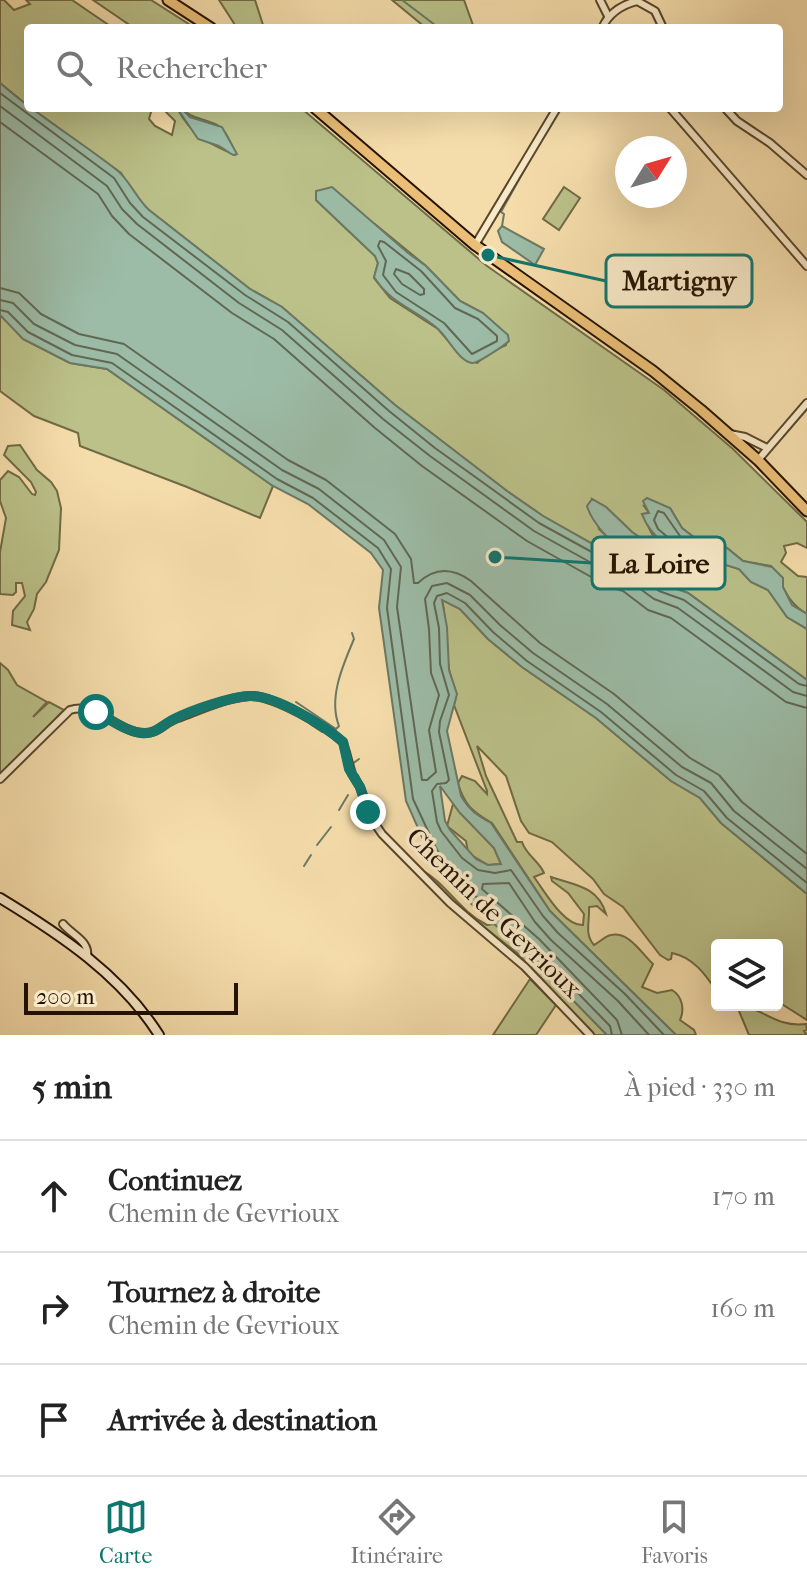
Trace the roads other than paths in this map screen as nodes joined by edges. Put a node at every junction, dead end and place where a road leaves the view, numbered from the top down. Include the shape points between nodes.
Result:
1 (168, 0) edge
2 (600, 0) edge
3 (608, 16) junction
4 (205, 24) edge
5 (604, 24) edge
6 (661, 24) edge
7 (320, 112) edge
8 (555, 112) edge
9 (673, 112) edge
10 (729, 112) edge
11 (807, 175) edge
12 (475, 245) junction
13 (807, 266) edge
14 (807, 403) edge
15 (730, 434) junction
16 (767, 448) junction
17 (758, 460) junction
18 (807, 511) edge
19 (0, 779) edge
20 (0, 898) edge
21 (63, 924) dead end
22 (87, 957) junction
23 (159, 1035) edge
24 (590, 1035) edge

1 - 4 main road
2 - 3 street
3 - 5 street
3 - 6 street via 637,1 655,11
7 - 12 main road
8 - 12 street
9 - 13 street
10 - 11 street
12 - 15 main road via 653,371
14 - 16 street
15 - 16 street
15 - 17 main road
16 - 17 street
17 - 18 main road
19 - 24 street, Chemin de Gevrioux via 76,708 149,733 203,708 250,696 288,707 343,742 349,769 382,834
20 - 22 street
21 - 22 street via 85,945
22 - 23 street via 123,987

